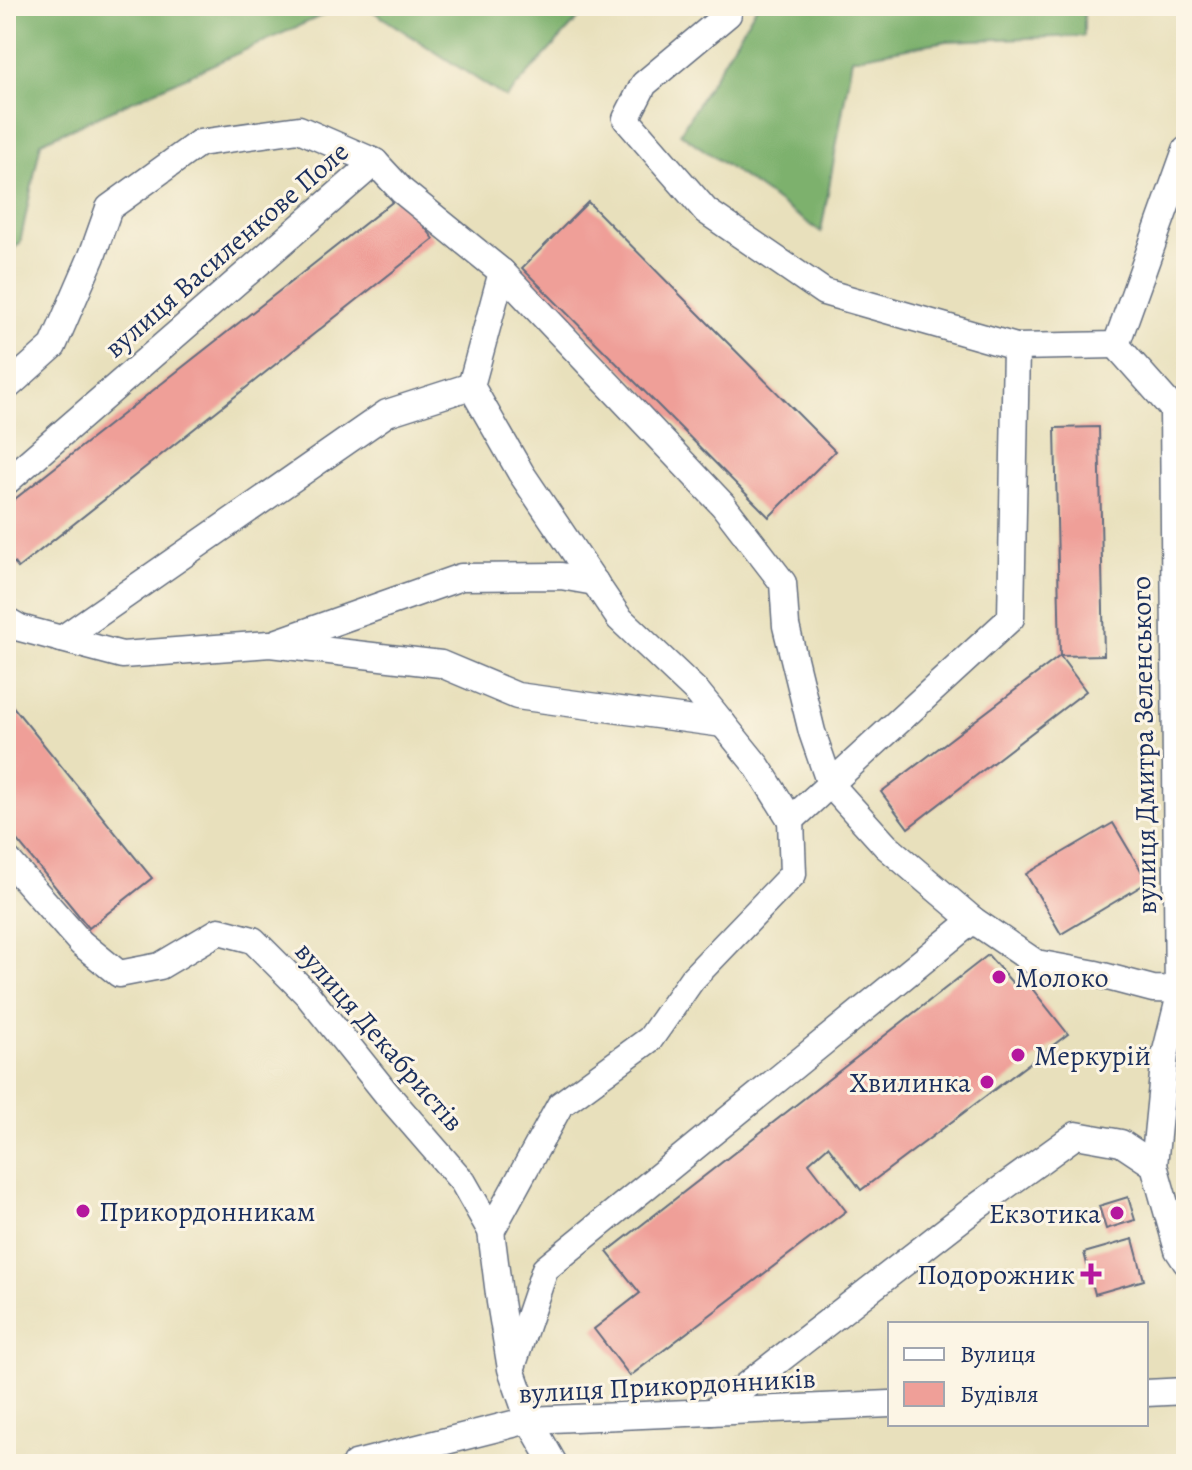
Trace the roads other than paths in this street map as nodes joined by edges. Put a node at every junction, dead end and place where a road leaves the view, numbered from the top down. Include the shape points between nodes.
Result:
1 (728, 14) dead end
2 (1186, 150) edge
3 (375, 162) junction
4 (502, 272) junction
5 (1116, 345) junction
6 (1016, 347) junction
7 (471, 386) junction
8 (6, 388) edge
9 (1179, 430) edge
10 (6, 482) edge
11 (595, 582) junction
12 (6, 620) edge
13 (62, 639) junction
14 (270, 644) junction
15 (1180, 713) edge
16 (723, 724) junction
17 (830, 784) junction
18 (791, 820) junction
19 (6, 858) edge
20 (973, 920) junction
21 (1182, 990) edge
22 (1154, 1165) junction
23 (491, 1231) junction
24 (1186, 1262) edge
25 (511, 1369) junction
26 (1186, 1391) edge
27 (1148, 1393) edge
28 (888, 1404) edge
29 (712, 1412) junction
30 (529, 1420) junction
31 (355, 1464) edge
32 (554, 1464) edge

1 - 6 street via 644,84 626,119 706,211 824,292
2 - 5 street
3 - 4 street, вулиця Василенкове Поле via 402,191
3 - 8 street via 299,129 199,143 109,208 53,346
3 - 10 street, вулиця Василенкове Поле
4 - 7 street
4 - 17 street, вулиця Василенкове Поле via 723,505 783,583 786,626
5 - 6 street
5 - 9 street, вулиця Дмитра Зеленського via 1173,409
6 - 17 street via 1011,618
7 - 11 street via 521,473
7 - 13 street via 387,413
9 - 15 street, вулиця Дмитра Зеленського
11 - 14 street via 561,576 461,577
11 - 16 street via 619,618
12 - 13 street
13 - 14 street via 122,655
14 - 16 street via 441,664 517,696
15 - 21 street, вулиця Дмитра Зеленського
16 - 18 street
17 - 18 street
17 - 20 street via 886,846
18 - 23 street via 793,874 692,979 650,1039 560,1105
19 - 23 street, вулиця Декабристів via 81,943 119,974 160,966 219,931 253,940 306,993 463,1182
20 - 21 street via 1036,963 1153,989
20 - 25 street via 545,1269
21 - 22 street, вулиця Дмитра Зеленського via 1165,1055
22 - 24 street, вулиця Дмитра Зеленського
22 - 29 street via 1121,1143 1076,1135
23 - 25 street, вулиця Декабристів
25 - 30 street, вулиця Декабристів
26 - 27 street
28 - 29 street, вулиця Прикордонників
29 - 30 street, вулиця Прикордонників
30 - 31 street, вулиця Прикордонників
30 - 32 street, вулиця Декабристів

